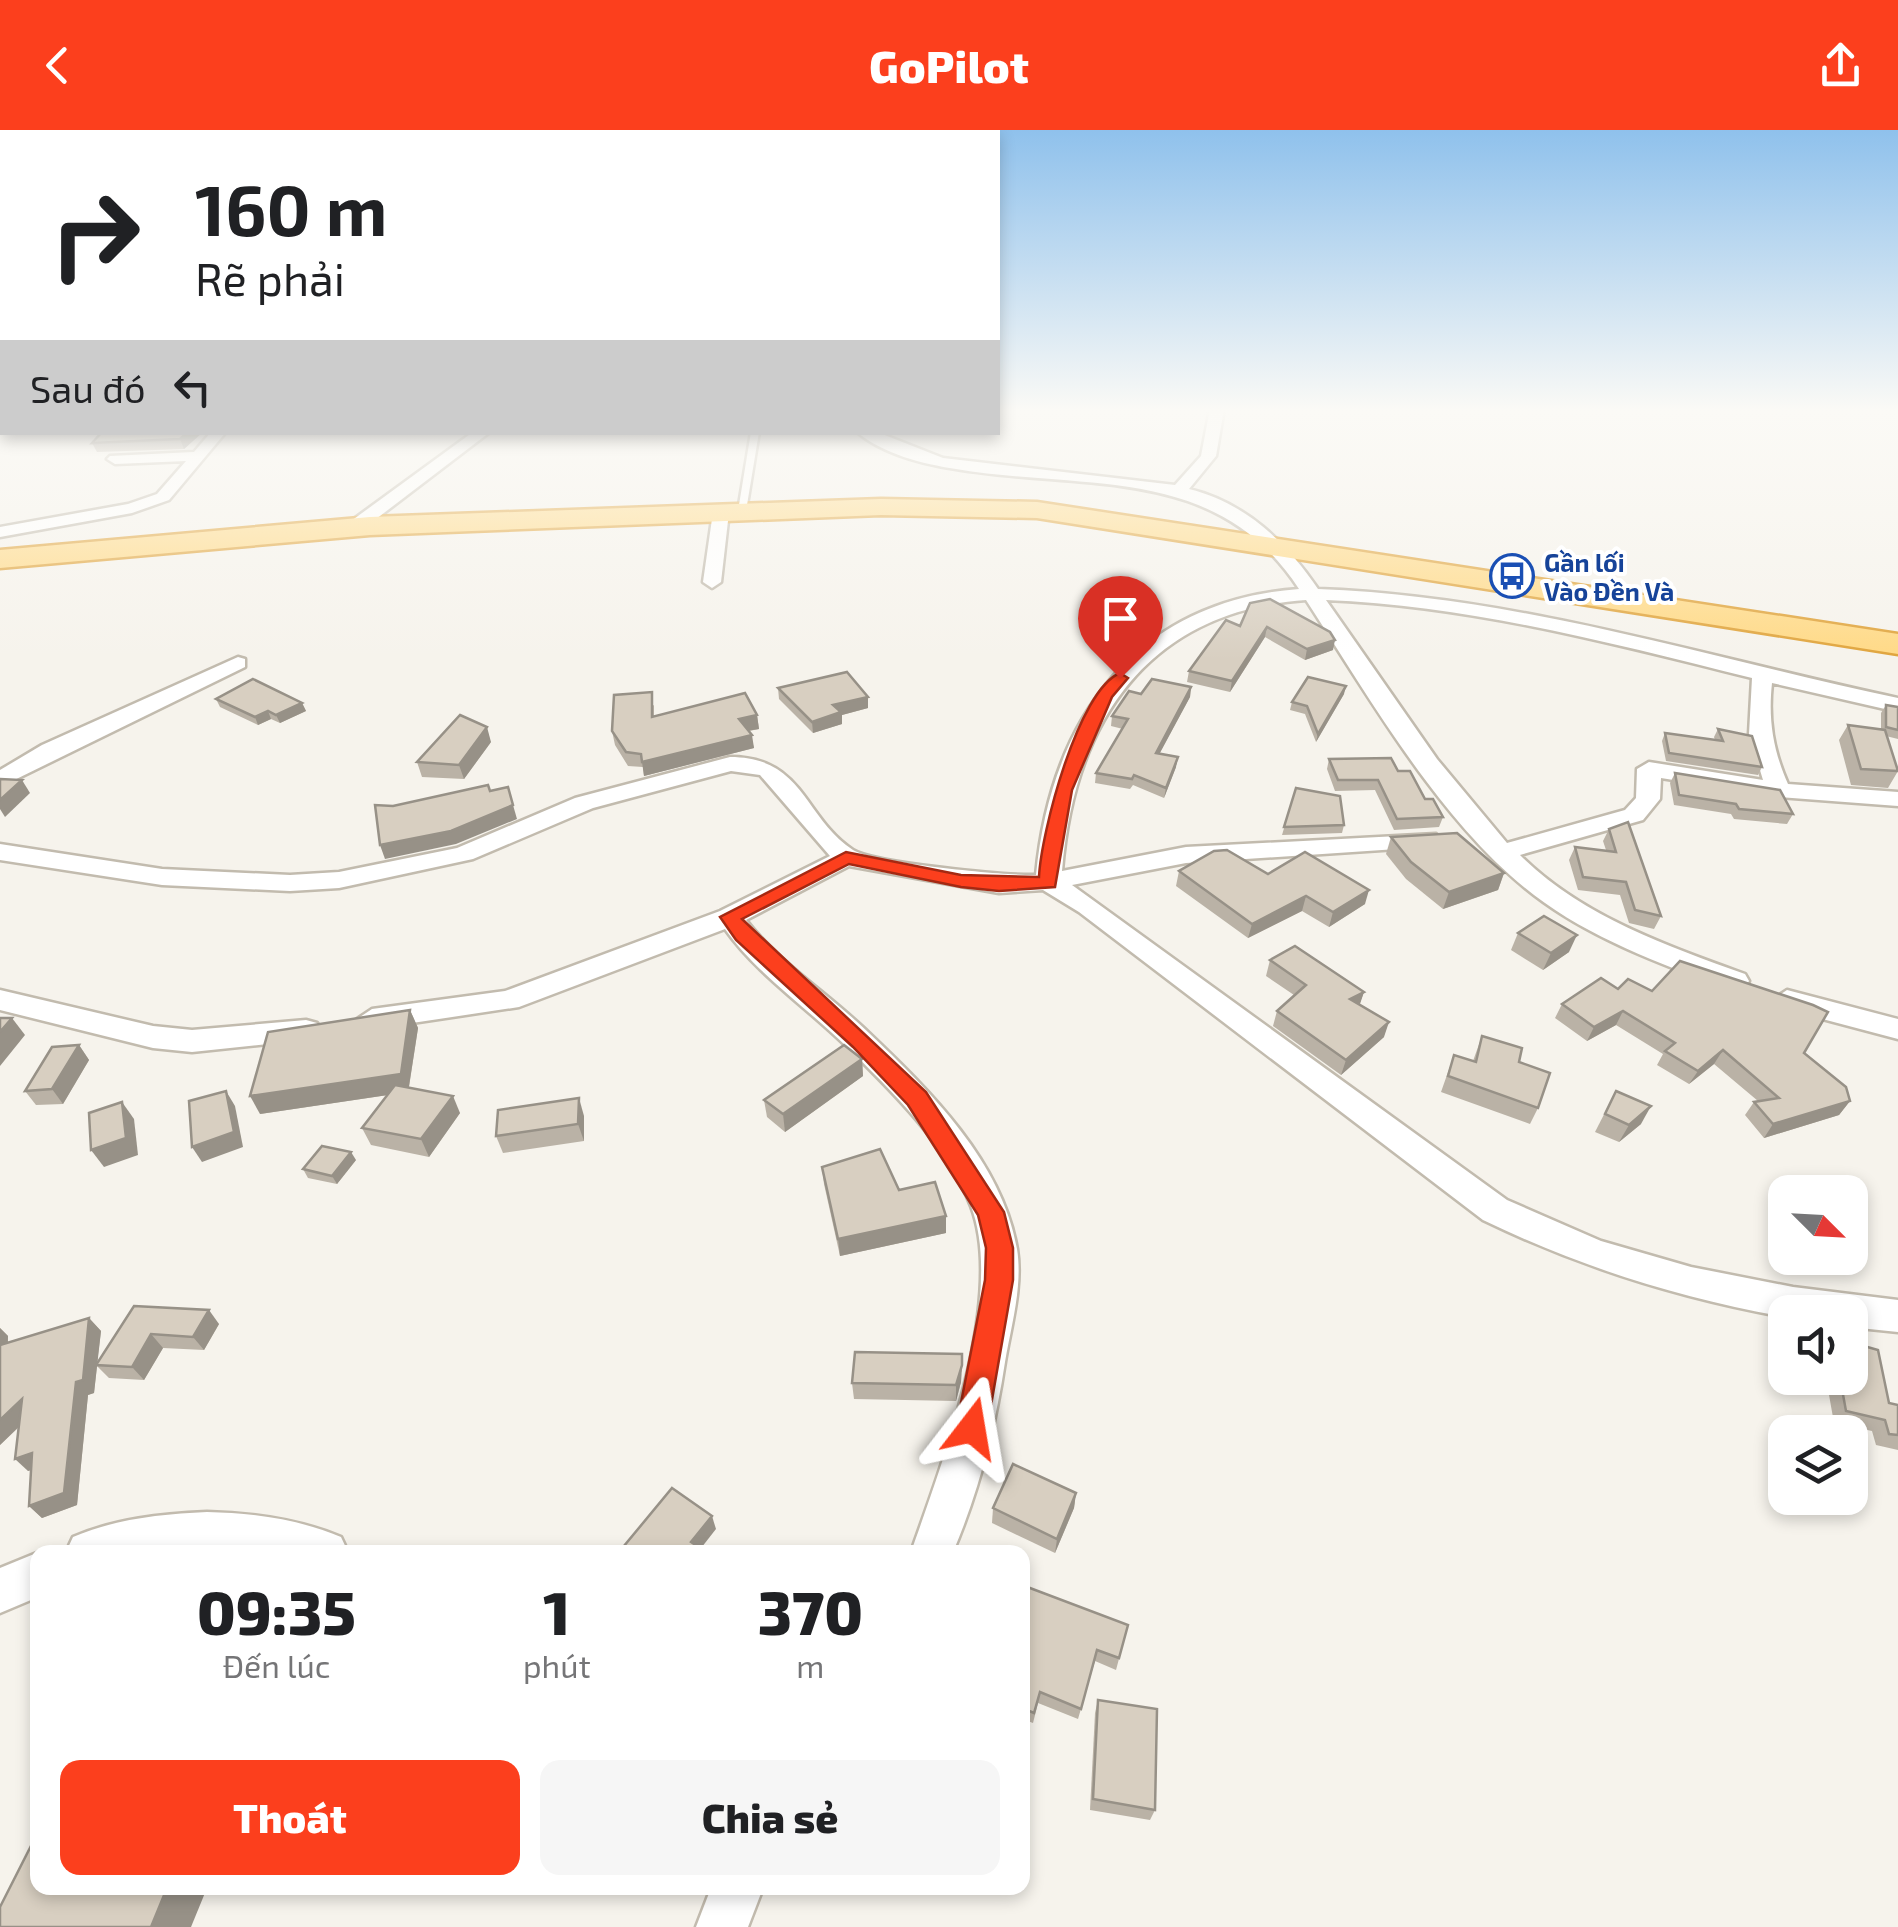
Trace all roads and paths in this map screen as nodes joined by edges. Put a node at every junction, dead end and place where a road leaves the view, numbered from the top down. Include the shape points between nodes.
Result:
1 (168, 493) edge
2 (401, 493) edge
3 (737, 493) edge
4 (1182, 493) edge
5 (731, 511) junction
6 (353, 528) junction
7 (0, 532) edge
8 (1280, 546) junction
9 (0, 559) edge
10 (712, 582) dead end
11 (1308, 594) junction
12 (1898, 644) edge
13 (238, 663) dead end
14 (1763, 675) junction
15 (1898, 705) edge
16 (0, 780) edge
17 (1779, 790) junction
18 (1898, 798) edge
19 (1494, 844) junction
20 (0, 852) edge
21 (846, 858) junction
22 (1048, 882) junction
23 (730, 917) junction
24 (0, 1000) edge
25 (1898, 1028) edge
26 (1898, 1316) edge
27 (113, 1545) edge
28 (299, 1545) edge
29 (934, 1545) edge
30 (30, 1578) edge
31 (0, 1591) edge
32 (734, 1895) edge
33 (722, 1927) edge

1 - 7 street via 132,508
2 - 6 street
3 - 5 lane
4 - 8 street via 1198,496
5 - 6 highway
5 - 8 highway via 1037,510
5 - 10 street
6 - 9 highway
8 - 11 street
8 - 12 highway
11 - 14 street via 1484,610 1648,642
11 - 19 street via 1432,770
11 - 22 street via 1187,626 1136,660 1105,695 1063,790
13 - 16 street
14 - 15 street
14 - 17 street via 1756,721
17 - 18 street
17 - 19 street via 1648,769 1648,799 1634,815
19 - 22 street via 1186,855
19 - 25 street via 1546,889 1612,930 1760,991
20 - 21 street via 162,877 339,880 464,854 584,804 745,764 768,770
21 - 22 street via 961,881
21 - 23 street
22 - 26 street via 1495,1210 1548,1237 1669,1280 1800,1307
23 - 24 street via 509,1000 257,1037 153,1037
23 - 29 street via 917,1098 991,1212 999,1280 981,1395
27 - 28 street via 200,1531 248,1532
30 - 31 street
32 - 33 street

